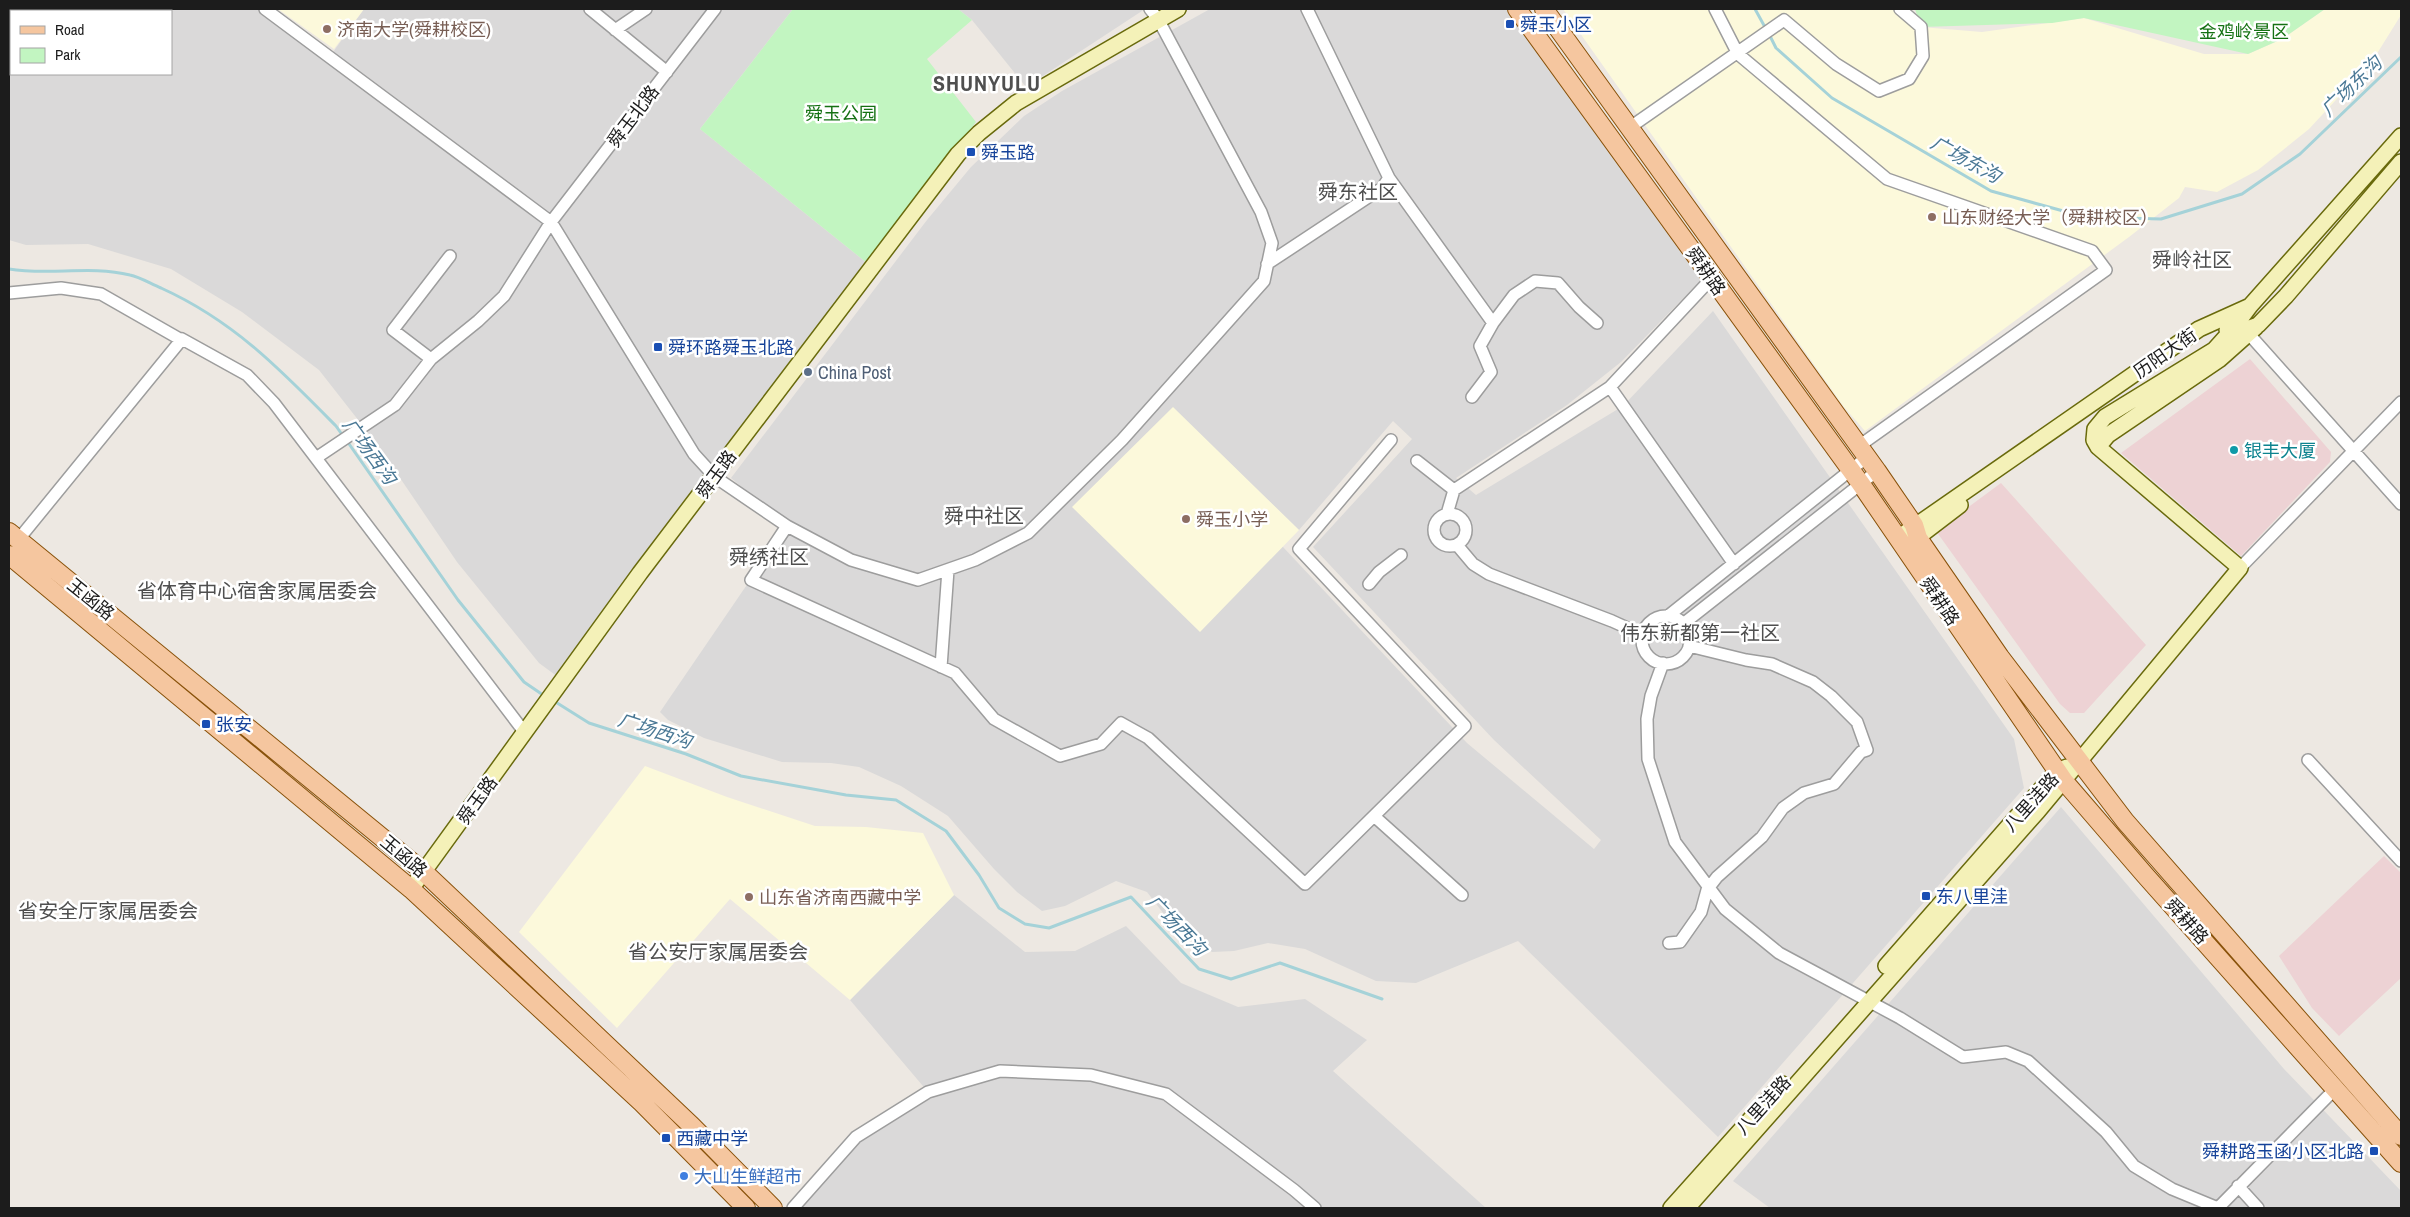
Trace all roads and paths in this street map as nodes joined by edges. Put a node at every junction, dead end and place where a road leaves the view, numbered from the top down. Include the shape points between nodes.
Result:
1 (265, 9) edge
2 (590, 9) edge
3 (646, 9) edge
4 (715, 9) edge
5 (1178, 9) edge
6 (1307, 9) edge
7 (1517, 9) edge
8 (1544, 9) edge
9 (1715, 9) edge
10 (1900, 9) edge
11 (1154, 14) edge
12 (615, 30) junction
13 (1738, 54) junction
14 (667, 72) junction
15 (1629, 128) junction
16 (2401, 136) edge
17 (2401, 162) edge
18 (1389, 178) junction
19 (551, 222) junction
20 (450, 256) dead end
21 (1267, 264) junction
22 (1711, 279) junction
23 (9, 293) edge
24 (2250, 306) junction
25 (1493, 323) junction
26 (1597, 323) dead end
27 (2253, 329) junction
28 (2232, 330) junction
29 (178, 338) dead end
30 (431, 359) junction
31 (1610, 387) junction
32 (1472, 398) dead end
33 (2401, 402) edge
34 (1391, 440) dead end
35 (2098, 447) junction
36 (2352, 452) junction
37 (316, 458) junction
38 (1868, 458) junction
39 (1418, 461) dead end
40 (714, 477) junction
41 (1856, 477) junction
42 (1454, 490) junction
43 (2401, 504) edge
44 (1447, 514) junction
45 (788, 526) junction
46 (14, 536) edge
47 (1908, 537) junction
48 (1456, 545) junction
49 (9, 555) edge
50 (1401, 555) dead end
51 (1734, 564) junction
52 (2240, 568) junction
53 (948, 570) junction
54 (1369, 584) dead end
55 (1668, 616) junction
56 (1683, 624) junction
57 (1642, 638) junction
58 (1689, 646) junction
59 (1663, 663) junction
60 (941, 667) junction
61 (525, 733) junction
62 (2308, 760) dead end
63 (2081, 761) junction
64 (2060, 776) junction
65 (1374, 816) junction
66 (2401, 861) edge
67 (424, 872) junction
68 (1709, 887) junction
69 (411, 889) junction
70 (1462, 895) dead end
71 (1669, 944) dead end
72 (1864, 999) junction
73 (2335, 1089) junction
74 (2401, 1136) edge
75 (2401, 1163) edge
76 (2238, 1186) junction
77 (746, 1208) edge
78 (773, 1208) edge
79 (793, 1208) edge
80 (1315, 1208) edge
81 (1672, 1208) edge
82 (1687, 1208) edge
83 (2218, 1208) edge
84 (2258, 1208) edge

1 - 19 street
2 - 12 street
3 - 12 street
4 - 14 street, 舜玉北路
5 - 11 main road, 舜玉路
6 - 18 street
7 - 22 main road, 舜耕路
8 - 15 main road, 舜耕路
9 - 13 street
10 - 13 street via 1921,27 1923,56 1909,79 1879,91 1836,64 1784,20
11 - 21 street via 1261,212 1272,243
11 - 40 main road, 舜玉路 via 1016,103 958,154
12 - 14 street
13 - 15 street
13 - 38 street via 1887,179 2092,251 2106,270
14 - 19 street, 舜玉北路
15 - 38 main road, 舜耕路
16 - 24 main road, 历阳大街
17 - 27 main road via 2286,296
18 - 21 street via 1382,188
18 - 25 street
19 - 30 street, 舜玉北路 via 504,296
19 - 40 street via 694,454
20 - 30 street via 393,330
21 - 53 street via 1264,281 1177,379 1122,440 1028,533
22 - 31 street
22 - 41 main road, 舜耕路
23 - 29 street via 61,288 101,294
24 - 28 main road
24 - 47 main road, 历阳大街 via 2199,329
25 - 26 street via 1514,295 1535,281 1558,283
25 - 32 street via 1480,346 1492,372
27 - 28 main road, 历阳大街
27 - 35 main road via 2220,359 2108,435
27 - 36 street
28 - 35 main road via 2214,350 2105,417 2095,430 2094,440
28 - 47 main road, 历阳大街 via 2219,330 2203,337
30 - 37 street, 舜玉北路 via 395,405
31 - 42 street
31 - 51 street
33 - 36 street
34 - 65 street via 1299,548 1465,726
35 - 52 main road
36 - 43 street
36 - 52 street
37 - 46 street via 274,403 247,375 182,339
37 - 61 street
38 - 41 street
38 - 41 street
38 - 47 main road, 舜耕路
39 - 42 street
40 - 45 street
40 - 61 main road, 舜玉路 via 640,573
41 - 47 main road, 舜耕路
41 - 51 street
41 - 56 street
42 - 44 street
44 - 48 street via 1457,514 1467,527 1465,538
44 - 48 street via 1436,522 1436,536 1442,544
45 - 53 street via 851,560 918,580
45 - 60 street via 752,580
46 - 67 main road, 玉函路
47 - 63 main road, 舜耕路
47 - 64 main road, 舜耕路
48 - 57 street via 1472,564 1489,574 1612,621
49 - 69 main road, 玉函路
50 - 54 street
51 - 55 street
52 - 63 main road
53 - 60 street
55 - 56 street
55 - 57 street via 1648,624
56 - 58 street via 1690,638
57 - 59 street via 1645,652 1656,662
58 - 59 street via 1679,660
58 - 68 street via 1772,664 1813,682 1857,722 1867,750 1861,752 1834,784 1804,794 1783,808 1762,837
59 - 68 street via 1647,719 1648,760 1675,842
60 - 65 street via 955,673 994,719 1060,756 1101,744 1121,723 1148,738 1305,884
61 - 67 main road, 舜玉路
62 - 66 street
63 - 64 main road, 八里洼路
63 - 74 main road, 舜耕路 via 2125,821
64 - 72 main road, 八里洼路
64 - 73 main road, 舜耕路
65 - 70 street
67 - 69 main road, 舜玉路
67 - 78 main road, 玉函路 via 692,1126
68 - 71 street via 1701,912 1680,942
68 - 72 street via 1725,909 1779,953
69 - 77 main road, 玉函路 via 642,1103
72 - 81 main road, 八里洼路
72 - 82 main road, 八里洼路
72 - 83 street via 1963,1057 2006,1052 2028,1061 2106,1132 2134,1166 2172,1188
73 - 75 main road, 舜耕路
73 - 76 street
76 - 83 street
76 - 84 street
79 - 80 street via 856,1137 928,1092 1000,1071 1091,1075 1166,1094

